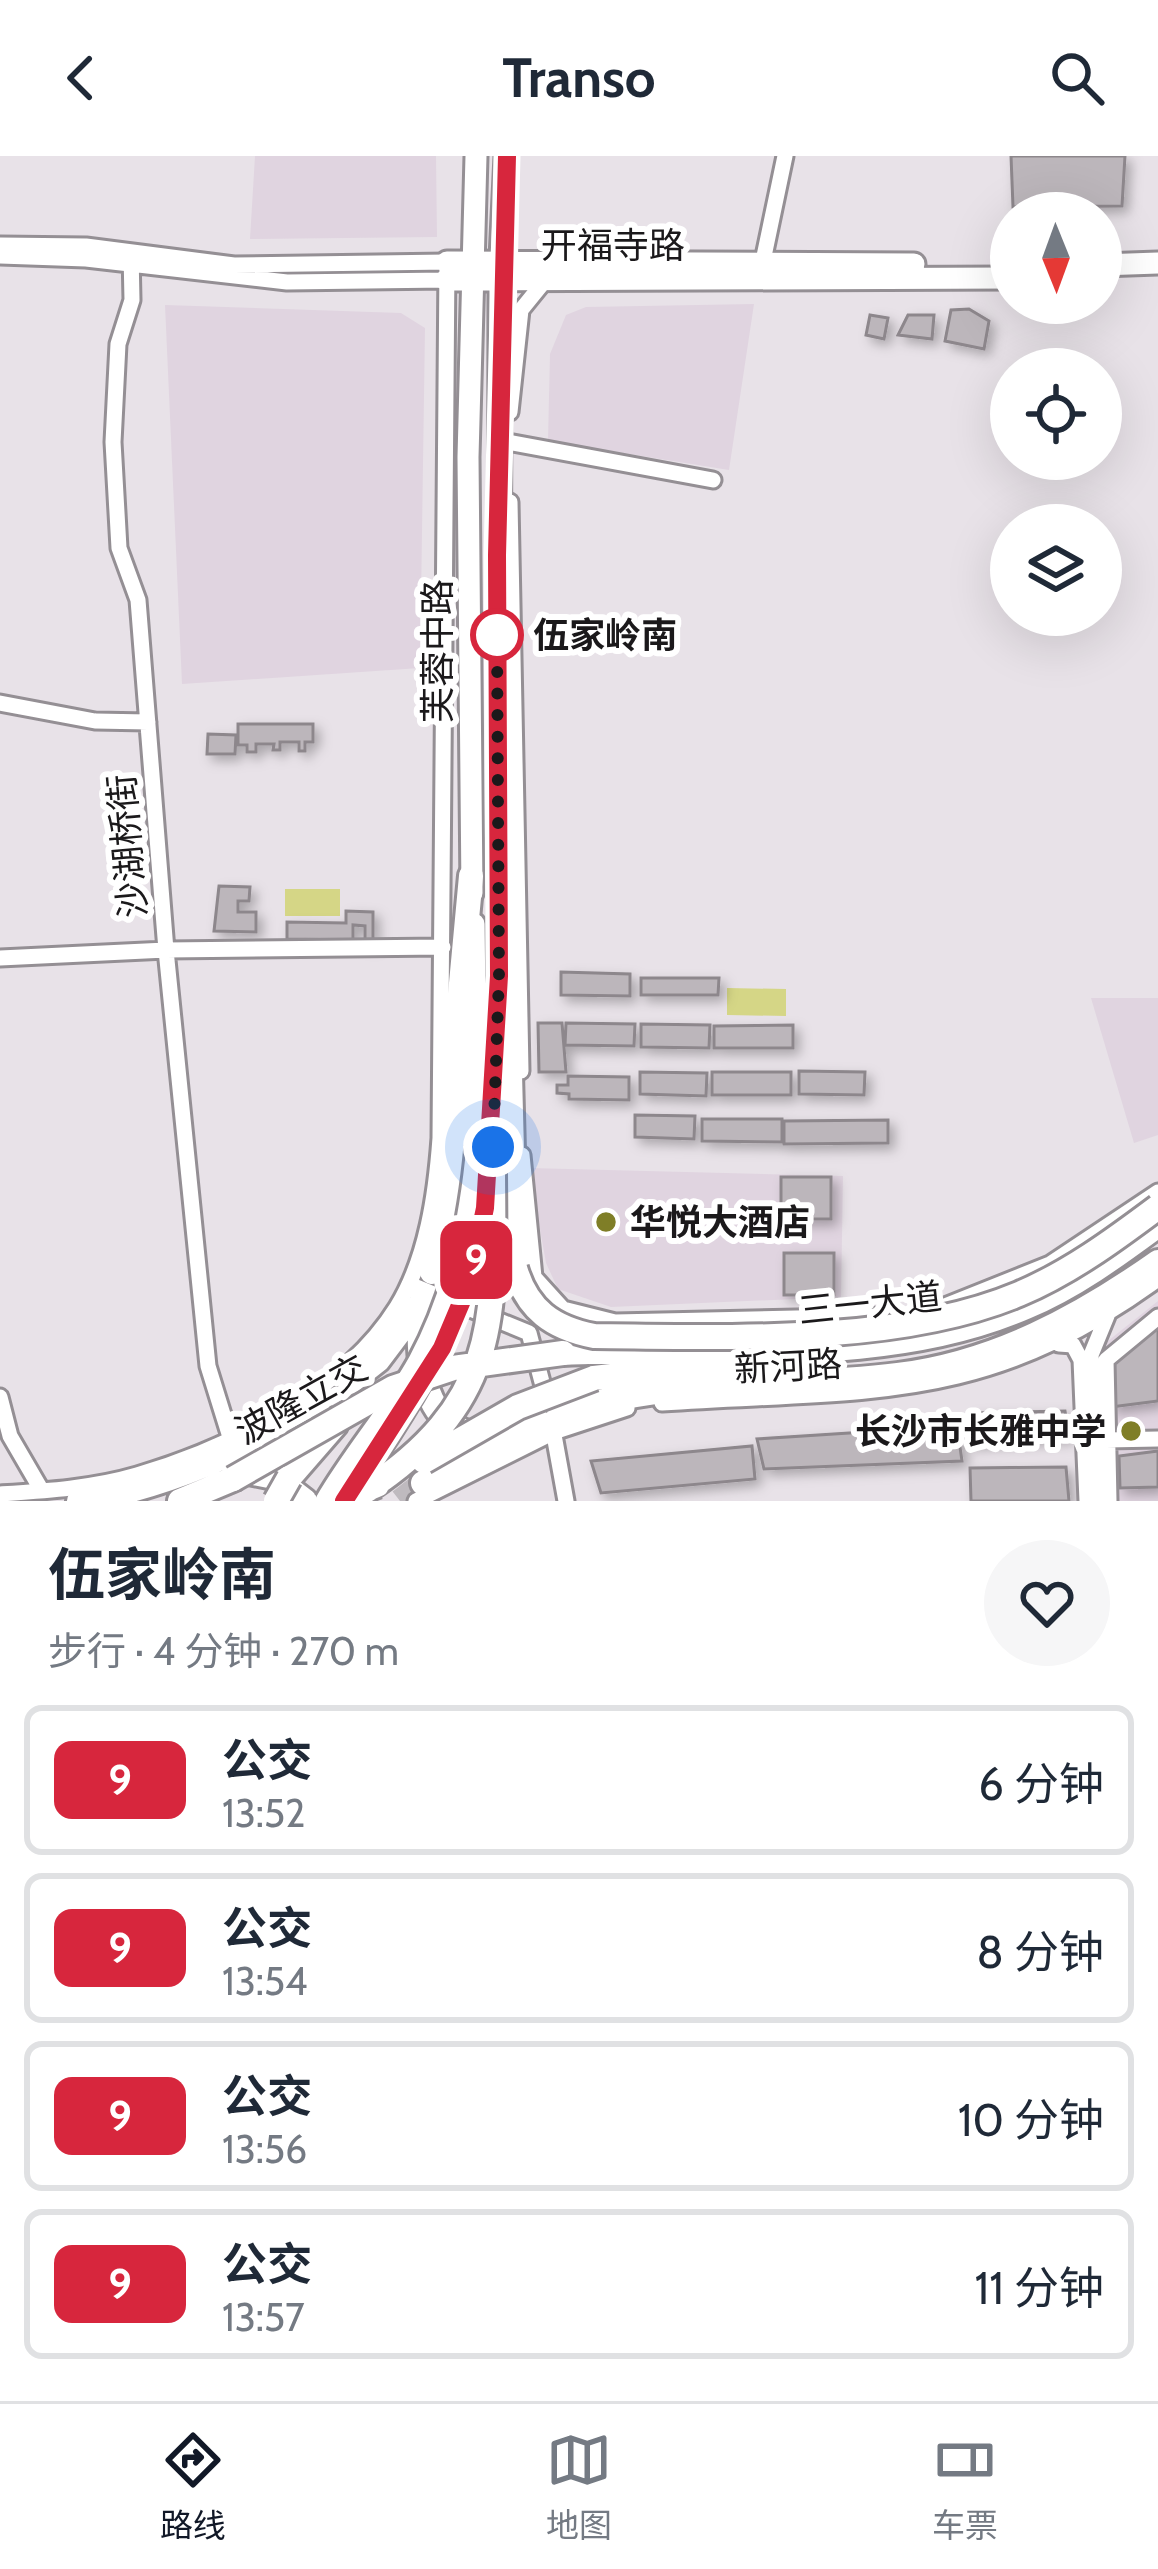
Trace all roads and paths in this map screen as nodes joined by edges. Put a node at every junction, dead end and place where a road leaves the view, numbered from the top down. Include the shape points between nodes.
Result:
1 (476, 156) edge
2 (506, 156) edge
3 (784, 156) edge
4 (0, 244) edge
5 (0, 256) edge
6 (132, 260) junction
7 (764, 261) junction
8 (1158, 263) edge
9 (1122, 264) edge
10 (990, 266) edge
11 (472, 269) junction
12 (501, 270) junction
13 (447, 271) junction
14 (1158, 276) edge
15 (1122, 277) edge
16 (548, 278) junction
17 (990, 278) edge
18 (508, 442) junction
19 (712, 480) dead end
20 (0, 703) edge
21 (148, 722) junction
22 (471, 876) junction
23 (443, 947) junction
24 (166, 950) junction
25 (0, 958) edge
26 (499, 976) junction
27 (510, 1073) junction
28 (485, 1147) junction
29 (522, 1156) junction
30 (1158, 1192) edge
31 (1158, 1208) edge
32 (1158, 1225) edge
33 (1158, 1242) edge
34 (1158, 1262) edge
35 (1158, 1280) edge
36 (421, 1285) junction
37 (1035, 1286) junction
38 (553, 1303) junction
39 (1108, 1315) junction
40 (1158, 1317) edge
41 (999, 1326) junction
42 (885, 1330) junction
43 (529, 1333) junction
44 (1054, 1336) junction
45 (940, 1343) junction
46 (562, 1353) joint
47 (896, 1375) junction
48 (355, 1393) junction
49 (0, 1397) edge
50 (317, 1406) dead end
51 (550, 1423) junction
52 (516, 1434) junction
53 (230, 1437) junction
54 (1158, 1439) edge
55 (1106, 1440) junction
56 (205, 1467) junction
57 (42, 1491) junction
58 (174, 1491) edge
59 (420, 1492) edge
60 (0, 1494) edge
61 (350, 1497) edge
62 (80, 1501) edge
63 (276, 1501) edge
64 (305, 1501) edge
65 (326, 1501) edge
66 (566, 1501) edge
67 (1088, 1501) edge
68 (1099, 1501) edge
69 (1109, 1501) edge

1 - 11 main road, 芙蓉中路
2 - 12 main road, 芙蓉中路
3 - 7 street
4 - 6 street, 开福寺路
5 - 6 street, 开福寺路
6 - 13 street, 开福寺路 via 287,282
6 - 21 street, 沙湖桥街 via 113,442 118,548 138,600
7 - 10 main road, 开福寺路
7 - 12 main road, 开福寺路
8 - 9 main road
11 - 12 main road, 开福寺路
11 - 13 main road, 开福寺路
11 - 22 main road, 芙蓉中路
12 - 16 main road, 开福寺路
12 - 26 main road, 芙蓉中路
13 - 23 street
14 - 15 main road
16 - 17 main road, 开福寺路
16 - 18 street via 521,310
18 - 19 street
18 - 29 street
20 - 21 street
21 - 24 street, 沙湖桥街
22 - 28 main road, 芙蓉中路
22 - 36 highway via 457,1151
23 - 24 street
23 - 36 street via 437,1181
24 - 25 street
24 - 53 street, 沙湖桥街 via 208,1366
26 - 27 highway
26 - 28 main road, 芙蓉中路
27 - 29 main road
27 - 42 highway, bridge via 515,1268 538,1312 555,1325 594,1336
28 - 61 main road, 波隆立交, bridge via 478,1250 457,1316
28 - 61 highway, bridge via 492,1291 484,1350 446,1424 417,1455
28 - 65 main road, 波隆立交, bridge via 436,1326
29 - 38 street via 534,1277
30 - 38 street via 1049,1264 978,1295 897,1316 615,1322
31 - 37 highway, bridge
32 - 41 highway, 三一大道
33 - 41 highway, 三一大道 via 1066,1304
34 - 44 highway
35 - 39 street, 新河路
36 - 43 street
36 - 48 highway
36 - 52 highway via 418,1354 432,1403 460,1430
36 - 53 street via 339,1371
37 - 41 highway, bridge
37 - 42 highway, bridge via 959,1316
38 - 43 street
39 - 44 street, 新河路
39 - 68 street via 1090,1355
40 - 55 street via 1106,1360
41 - 44 highway
41 - 45 highway, 三一大道
42 - 45 highway
43 - 51 street
44 - 47 highway
44 - 51 street, 新河路 via 999,1367 925,1386 664,1402
44 - 67 street via 1081,1360
45 - 46 highway, 三一大道
45 - 47 highway
45 - 61 highway, 三一大道, bridge via 854,1364 594,1378 518,1407
46 - 48 highway, 波隆立交, bridge
47 - 51 highway via 630,1393
48 - 58 highway, 波隆立交, bridge via 232,1479
48 - 63 highway, bridge
49 - 57 street via 10,1436
50 - 56 highway
51 - 52 highway
51 - 59 street, 新河路
51 - 66 street
52 - 59 highway
53 - 57 street via 136,1476
54 - 55 street
55 - 69 street
56 - 58 highway
56 - 64 highway via 274,1477
57 - 60 street
58 - 62 highway

